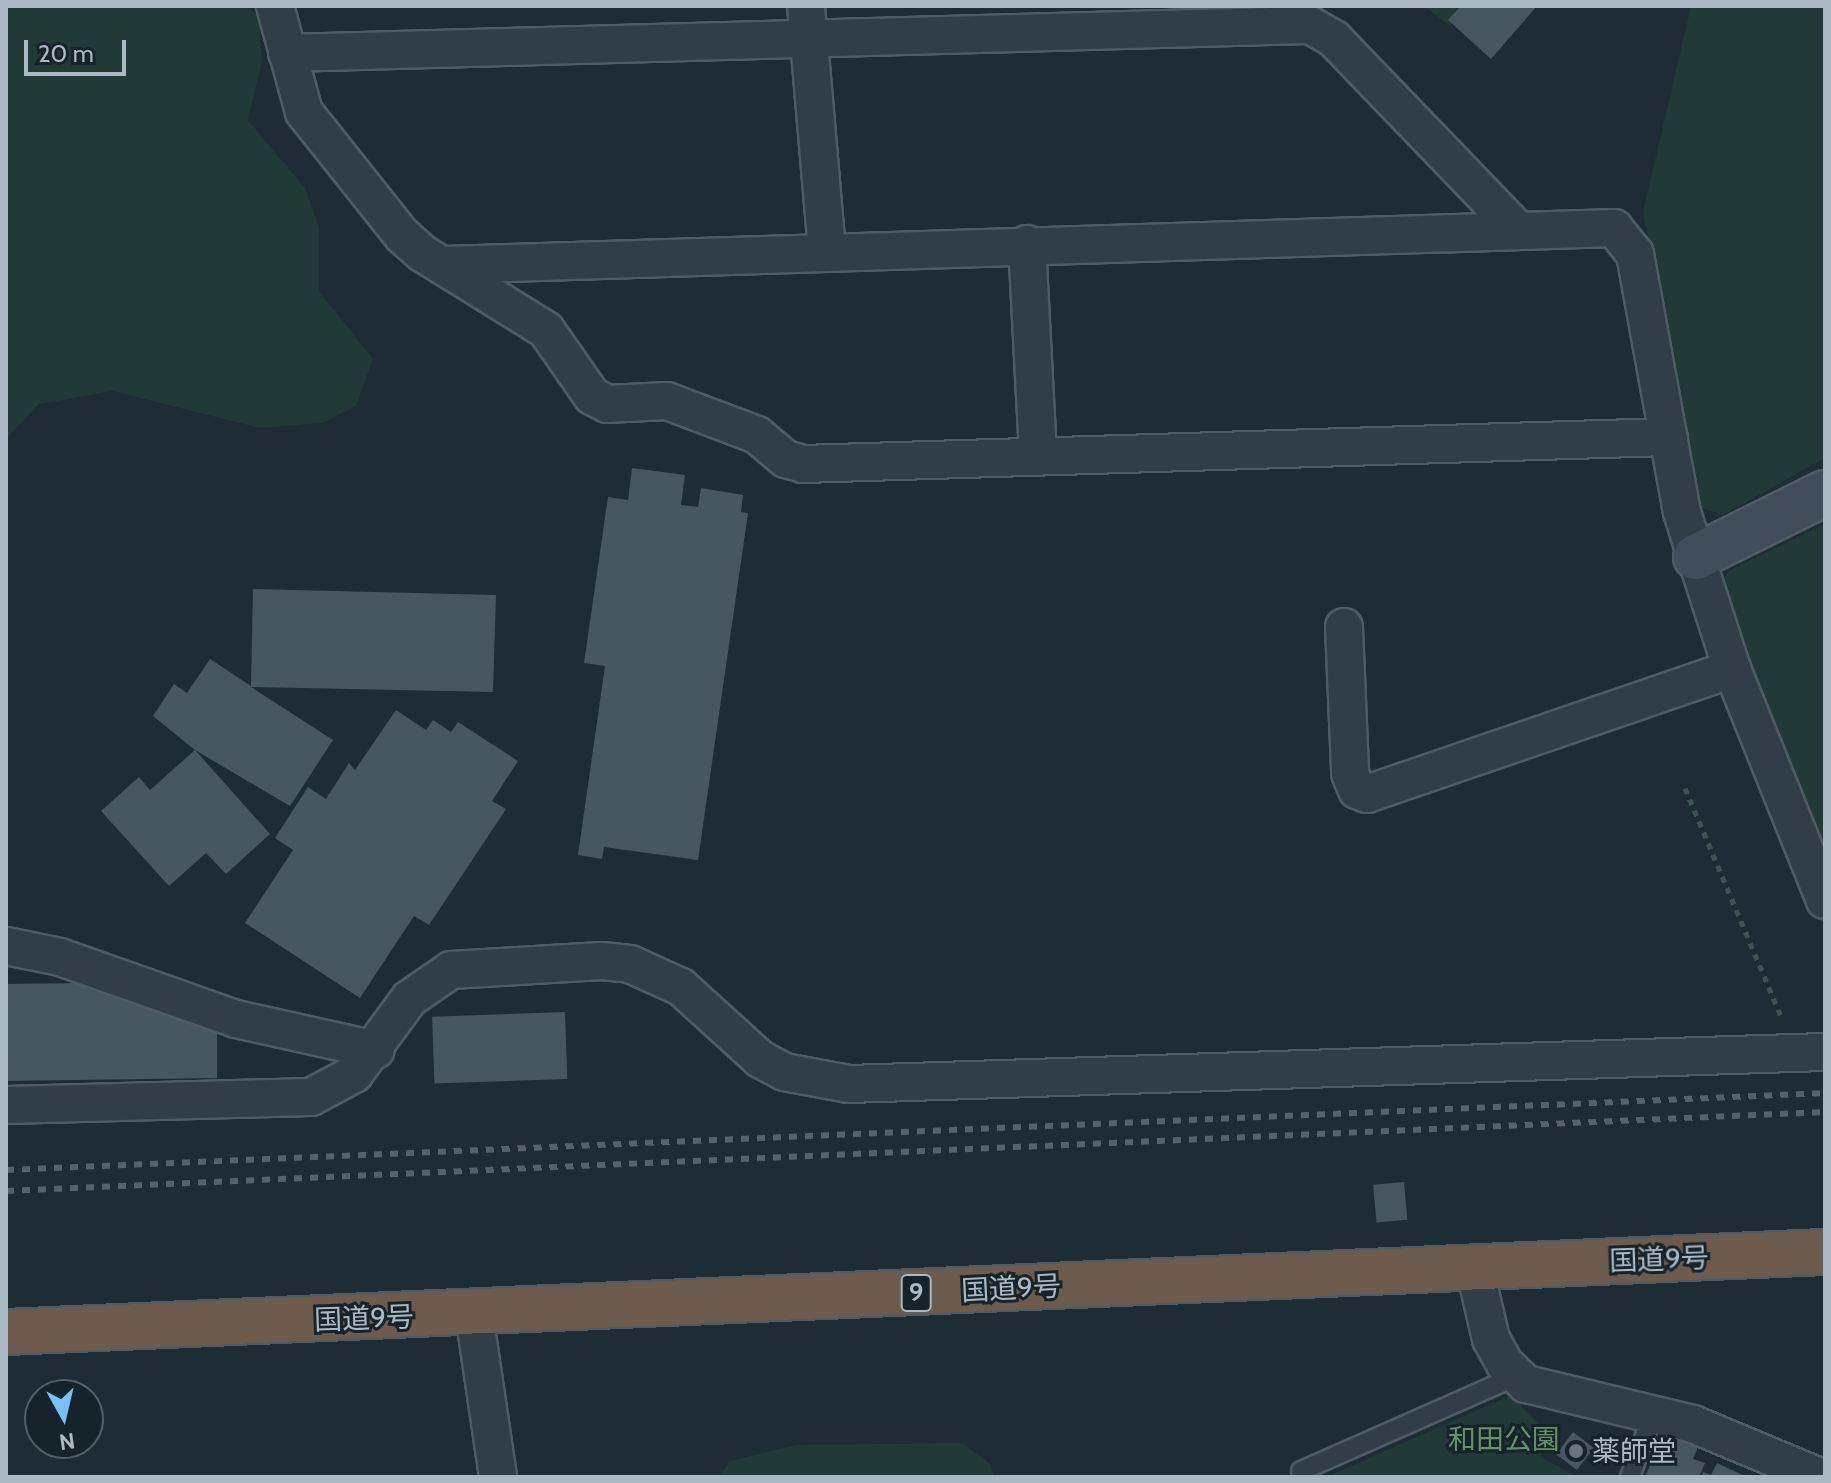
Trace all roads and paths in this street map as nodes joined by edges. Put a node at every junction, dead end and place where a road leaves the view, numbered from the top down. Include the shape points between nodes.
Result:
1 (275, 6) edge
2 (807, 23) edge
3 (287, 53) junction
4 (1516, 228) junction
5 (1027, 244) junction
6 (827, 252) junction
7 (445, 265) junction
8 (1669, 437) junction
9 (1038, 456) junction
10 (1825, 493) edge
11 (1696, 557) junction
12 (1344, 627) dead end
13 (1732, 669) junction
14 (1685, 788) dead end
15 (1825, 900) edge
16 (6, 946) edge
17 (376, 1050) junction
18 (1810, 1053) edge
19 (6, 1105) edge
20 (1825, 1252) edge
21 (1474, 1266) junction
22 (474, 1314) junction
23 (6, 1332) edge
24 (1516, 1376) junction
25 (1653, 1414) junction
26 (1639, 1454) junction
27 (1301, 1471) dead end
28 (498, 1477) edge
29 (1613, 1477) edge
30 (1630, 1477) edge
31 (1820, 1477) edge

1 - 3 street
2 - 3 street
2 - 4 street via 1310,25 1334,39
2 - 6 street
3 - 7 street via 304,112 402,235
4 - 5 street
4 - 8 street via 1604,225 1631,243
5 - 6 street
5 - 9 street
6 - 7 street
7 - 9 street via 546,330 592,396 607,404 667,401 757,435 786,459 803,464
8 - 9 street
8 - 11 street
10 - 11 street
11 - 13 street
12 - 13 street via 1350,773 1357,790 1367,794
13 - 15 street
14 - 18 path
16 - 17 street via 60,957 236,1019
17 - 18 street via 409,999 451,970 602,961 643,968 681,987 760,1059 784,1072 849,1084
17 - 19 street via 354,1074 311,1097
20 - 21 highway, 国道9号 / 9
21 - 22 highway, 国道9号 / 9
21 - 24 street via 1491,1339
22 - 23 highway, 国道9号 / 9
22 - 28 street
24 - 25 street via 1541,1390
24 - 27 lane
25 - 26 lane
25 - 31 street via 1693,1424
26 - 29 lane
26 - 30 lane

